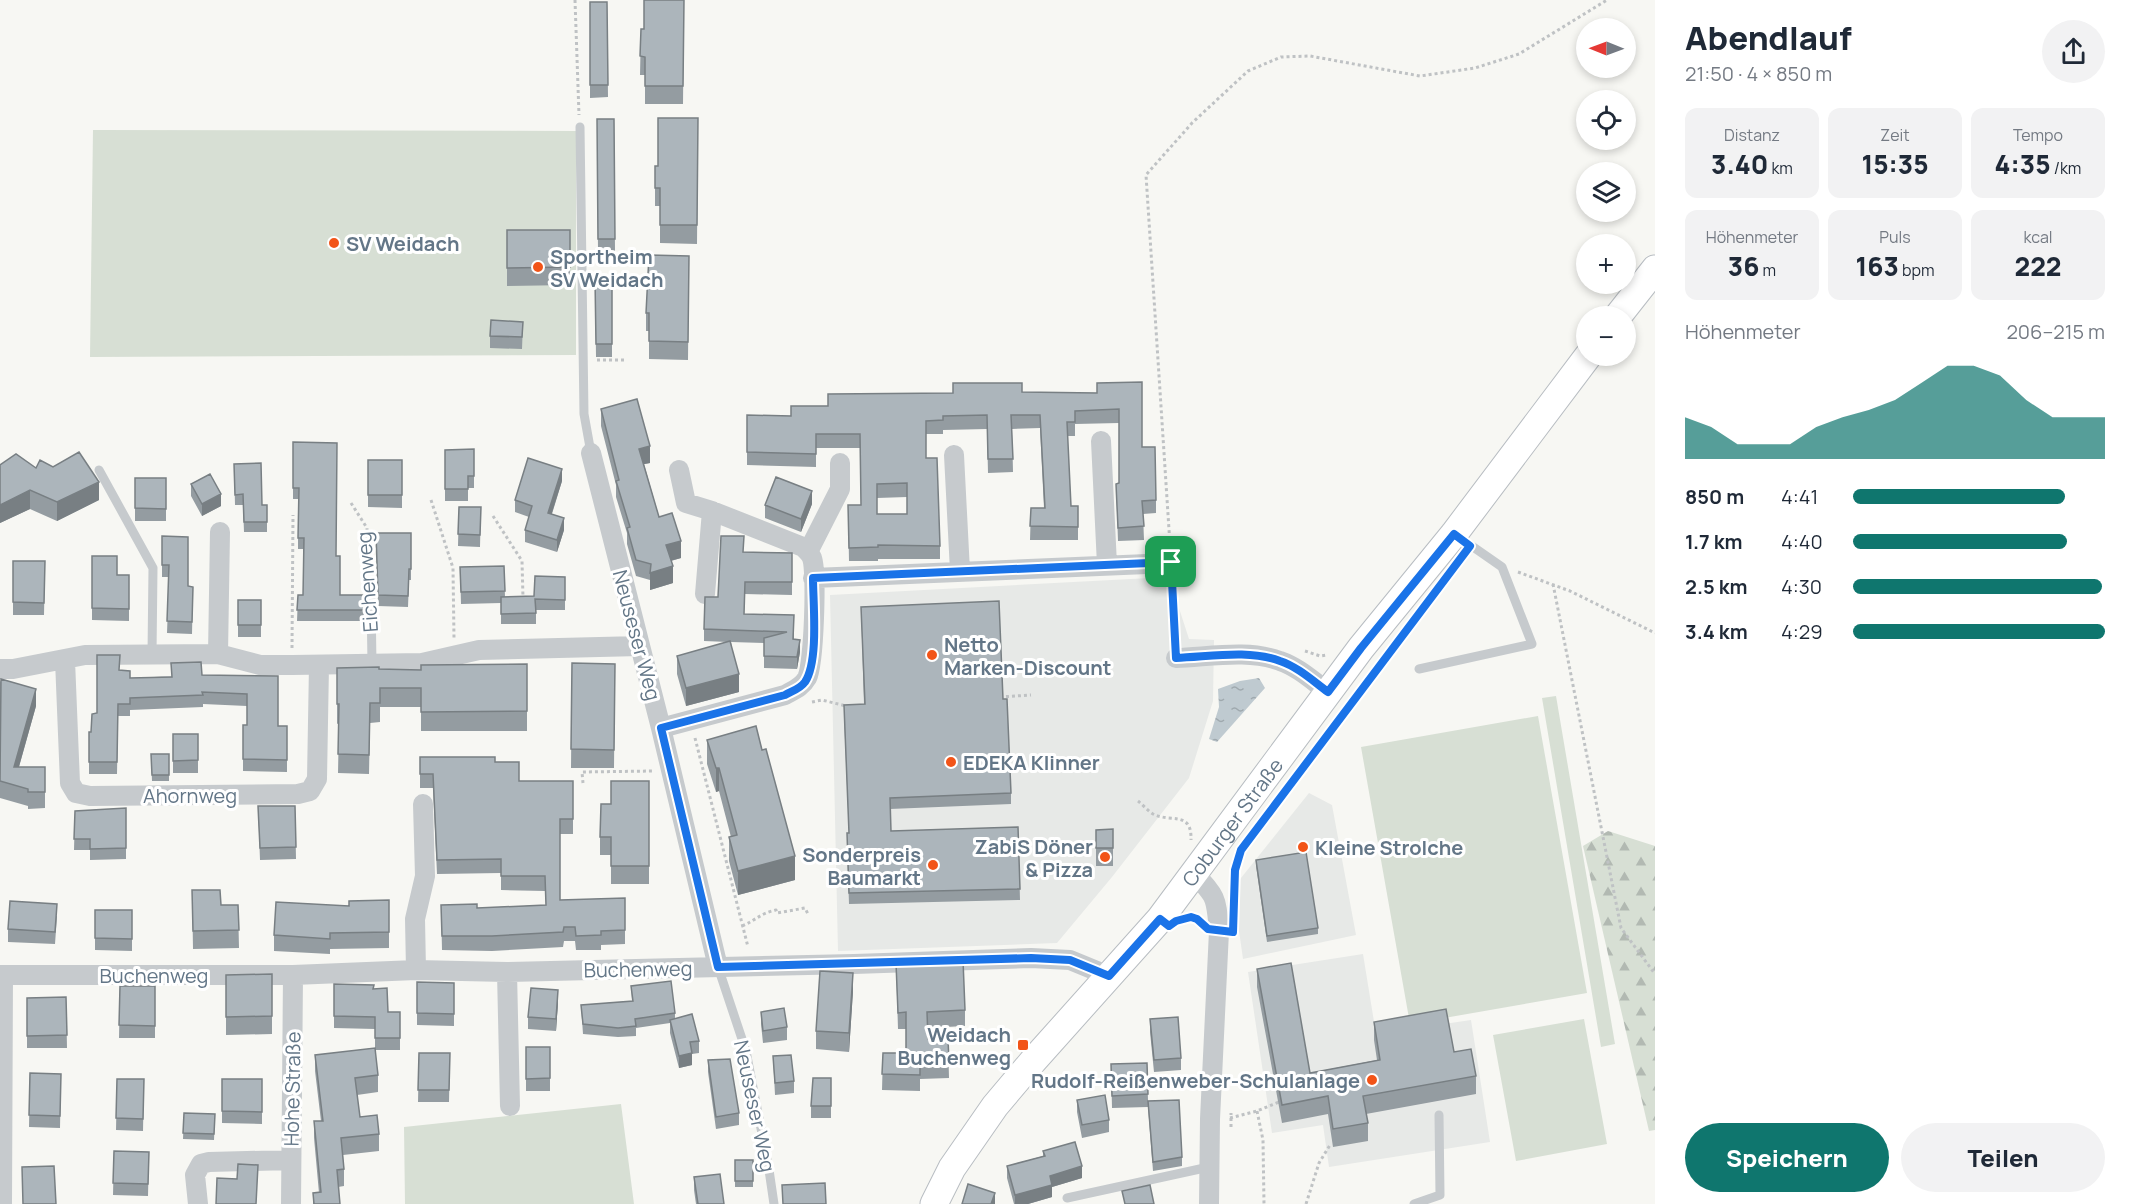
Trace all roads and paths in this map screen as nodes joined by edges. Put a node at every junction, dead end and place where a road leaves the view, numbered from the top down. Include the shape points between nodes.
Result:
1 (575, 0) edge
2 (1607, 0) edge
3 (580, 127) joint
4 (1655, 269) edge
5 (1626, 306) edge
6 (583, 360) junction
7 (626, 360) dead end
8 (1580, 366) edge
9 (1101, 441) dead end
10 (591, 453) joint
11 (954, 455) dead end
12 (840, 463) dead end
13 (99, 470) dead end
14 (678, 470) dead end
15 (431, 500) dead end
16 (351, 503) dead end
17 (712, 511) junction
18 (293, 515) dead end
19 (493, 516) dead end
20 (220, 532) dead end
21 (1454, 534) junction
22 (808, 552) junction
23 (1171, 562) junction
24 (1107, 565) junction
25 (1502, 567) junction
26 (960, 572) junction
27 (813, 578) junction
28 (1553, 584) junction
29 (705, 594) edge
30 (371, 599) joint
31 (523, 601) edge
32 (1655, 633) edge
33 (1401, 637) dead end
34 (640, 646) junction
35 (1301, 649) dead end
36 (1334, 650) dead end
37 (152, 654) junction
38 (218, 654) junction
39 (454, 654) junction
40 (1176, 658) joint
41 (65, 660) junction
42 (372, 664) junction
43 (292, 665) junction
44 (319, 665) junction
45 (0, 669) edge
46 (1419, 669) dead end
47 (1328, 692) junction
48 (785, 695) junction
49 (1031, 695) dead end
50 (996, 698) edge
51 (857, 706) edge
52 (691, 720) junction
53 (661, 728) junction
54 (672, 771) junction
55 (1297, 776) dead end
56 (583, 783) dead end
57 (1138, 801) dead end
58 (423, 804) dead end
59 (1190, 841) dead end
60 (1241, 850) dead end
61 (1194, 873) junction
62 (1234, 901) dead end
63 (808, 914) dead end
64 (742, 926) junction
65 (752, 966) junction
66 (718, 967) junction
67 (416, 969) junction
68 (507, 972) junction
69 (1655, 974) edge
70 (1, 975) edge
71 (293, 975) junction
72 (1109, 976) junction
73 (1279, 1102) edge
74 (510, 1106) dead end
75 (1257, 1111) junction
76 (1439, 1115) dead end
77 (1231, 1118) dead end
78 (1330, 1145) dead end
79 (291, 1160) junction
80 (1209, 1167) junction
81 (1067, 1198) dead end
82 (2, 1204) edge
83 (198, 1204) edge
84 (291, 1204) edge
85 (774, 1204) edge
86 (934, 1204) edge
87 (1209, 1204) edge
88 (1264, 1204) edge
89 (1306, 1204) edge
90 (1414, 1204) edge

1 - 3 path
2 - 23 path via 1519,54 1475,68 1420,76 1310,56 1281,57 1248,71 1192,123 1146,175
3 - 6 lane, Neuseser Weg
4 - 5 main road
6 - 7 path
6 - 10 lane, Neuseser Weg via 584,414
8 - 21 main road, Coburger Straße
9 - 24 street
10 - 34 street, Neuseser Weg
11 - 26 street
12 - 22 street via 840,489
13 - 37 lane via 153,568
14 - 17 street via 686,503
15 - 39 path via 453,568
16 - 30 path, Eichenweg via 367,528
17 - 22 street
17 - 29 street
18 - 43 path
19 - 31 path via 522,561
20 - 38 street
21 - 25 lane
21 - 47 main road, Coburger Straße
22 - 27 street
23 - 24 street
23 - 40 path
24 - 26 street
25 - 28 path
25 - 46 lane via 1532,644
26 - 27 street
27 - 48 street via 814,643 809,673 800,687
28 - 32 path
28 - 69 path via 1621,928
30 - 42 lane, Eichenweg
33 - 55 path
34 - 39 street
34 - 53 street, Neuseser Weg
35 - 36 path via 1320,656
37 - 38 street
37 - 41 street via 85,655
38 - 43 street via 260,664
39 - 42 street via 422,663
40 - 47 street via 1246,655 1276,660 1294,667
41 - 44 street, Ahornweg via 70,783 76,793 90,796 310,791 317,779
41 - 45 street
42 - 44 street
43 - 44 street
47 - 61 main road, Coburger Straße
48 - 51 path via 802,704 822,700
48 - 52 street
49 - 50 path
52 - 53 street
52 - 64 path
53 - 54 street, Neuseser Weg
54 - 56 path via 582,772
54 - 66 street, Neuseser Weg
57 - 59 path via 1154,814 1178,817 1188,824
58 - 67 street via 425,876 415,919
60 - 62 path via 1235,870
61 - 72 main road, Coburger Straße via 1160,919
61 - 80 street via 1217,901 1220,931
63 - 64 path via 805,908 777,913 776,910 762,913
64 - 65 path
65 - 66 street, Buchenweg
65 - 72 street, Buchenweg via 1031,958 1070,960
66 - 68 street, Buchenweg
66 - 85 lane, Neuseser Weg via 747,1051
67 - 68 street, Buchenweg
67 - 71 street, Buchenweg
68 - 74 street
70 - 71 street, Buchenweg
70 - 82 street
71 - 79 street, Hohe Straße
72 - 86 main road, Coburger Straße via 995,1106 952,1168
73 - 75 path
75 - 77 path
75 - 88 path via 1263,1140
76 - 90 lane via 1440,1195
78 - 89 path via 1319,1163
79 - 83 street via 201,1164 195,1175
79 - 84 street, Hohe Straße
80 - 81 lane
80 - 87 street

